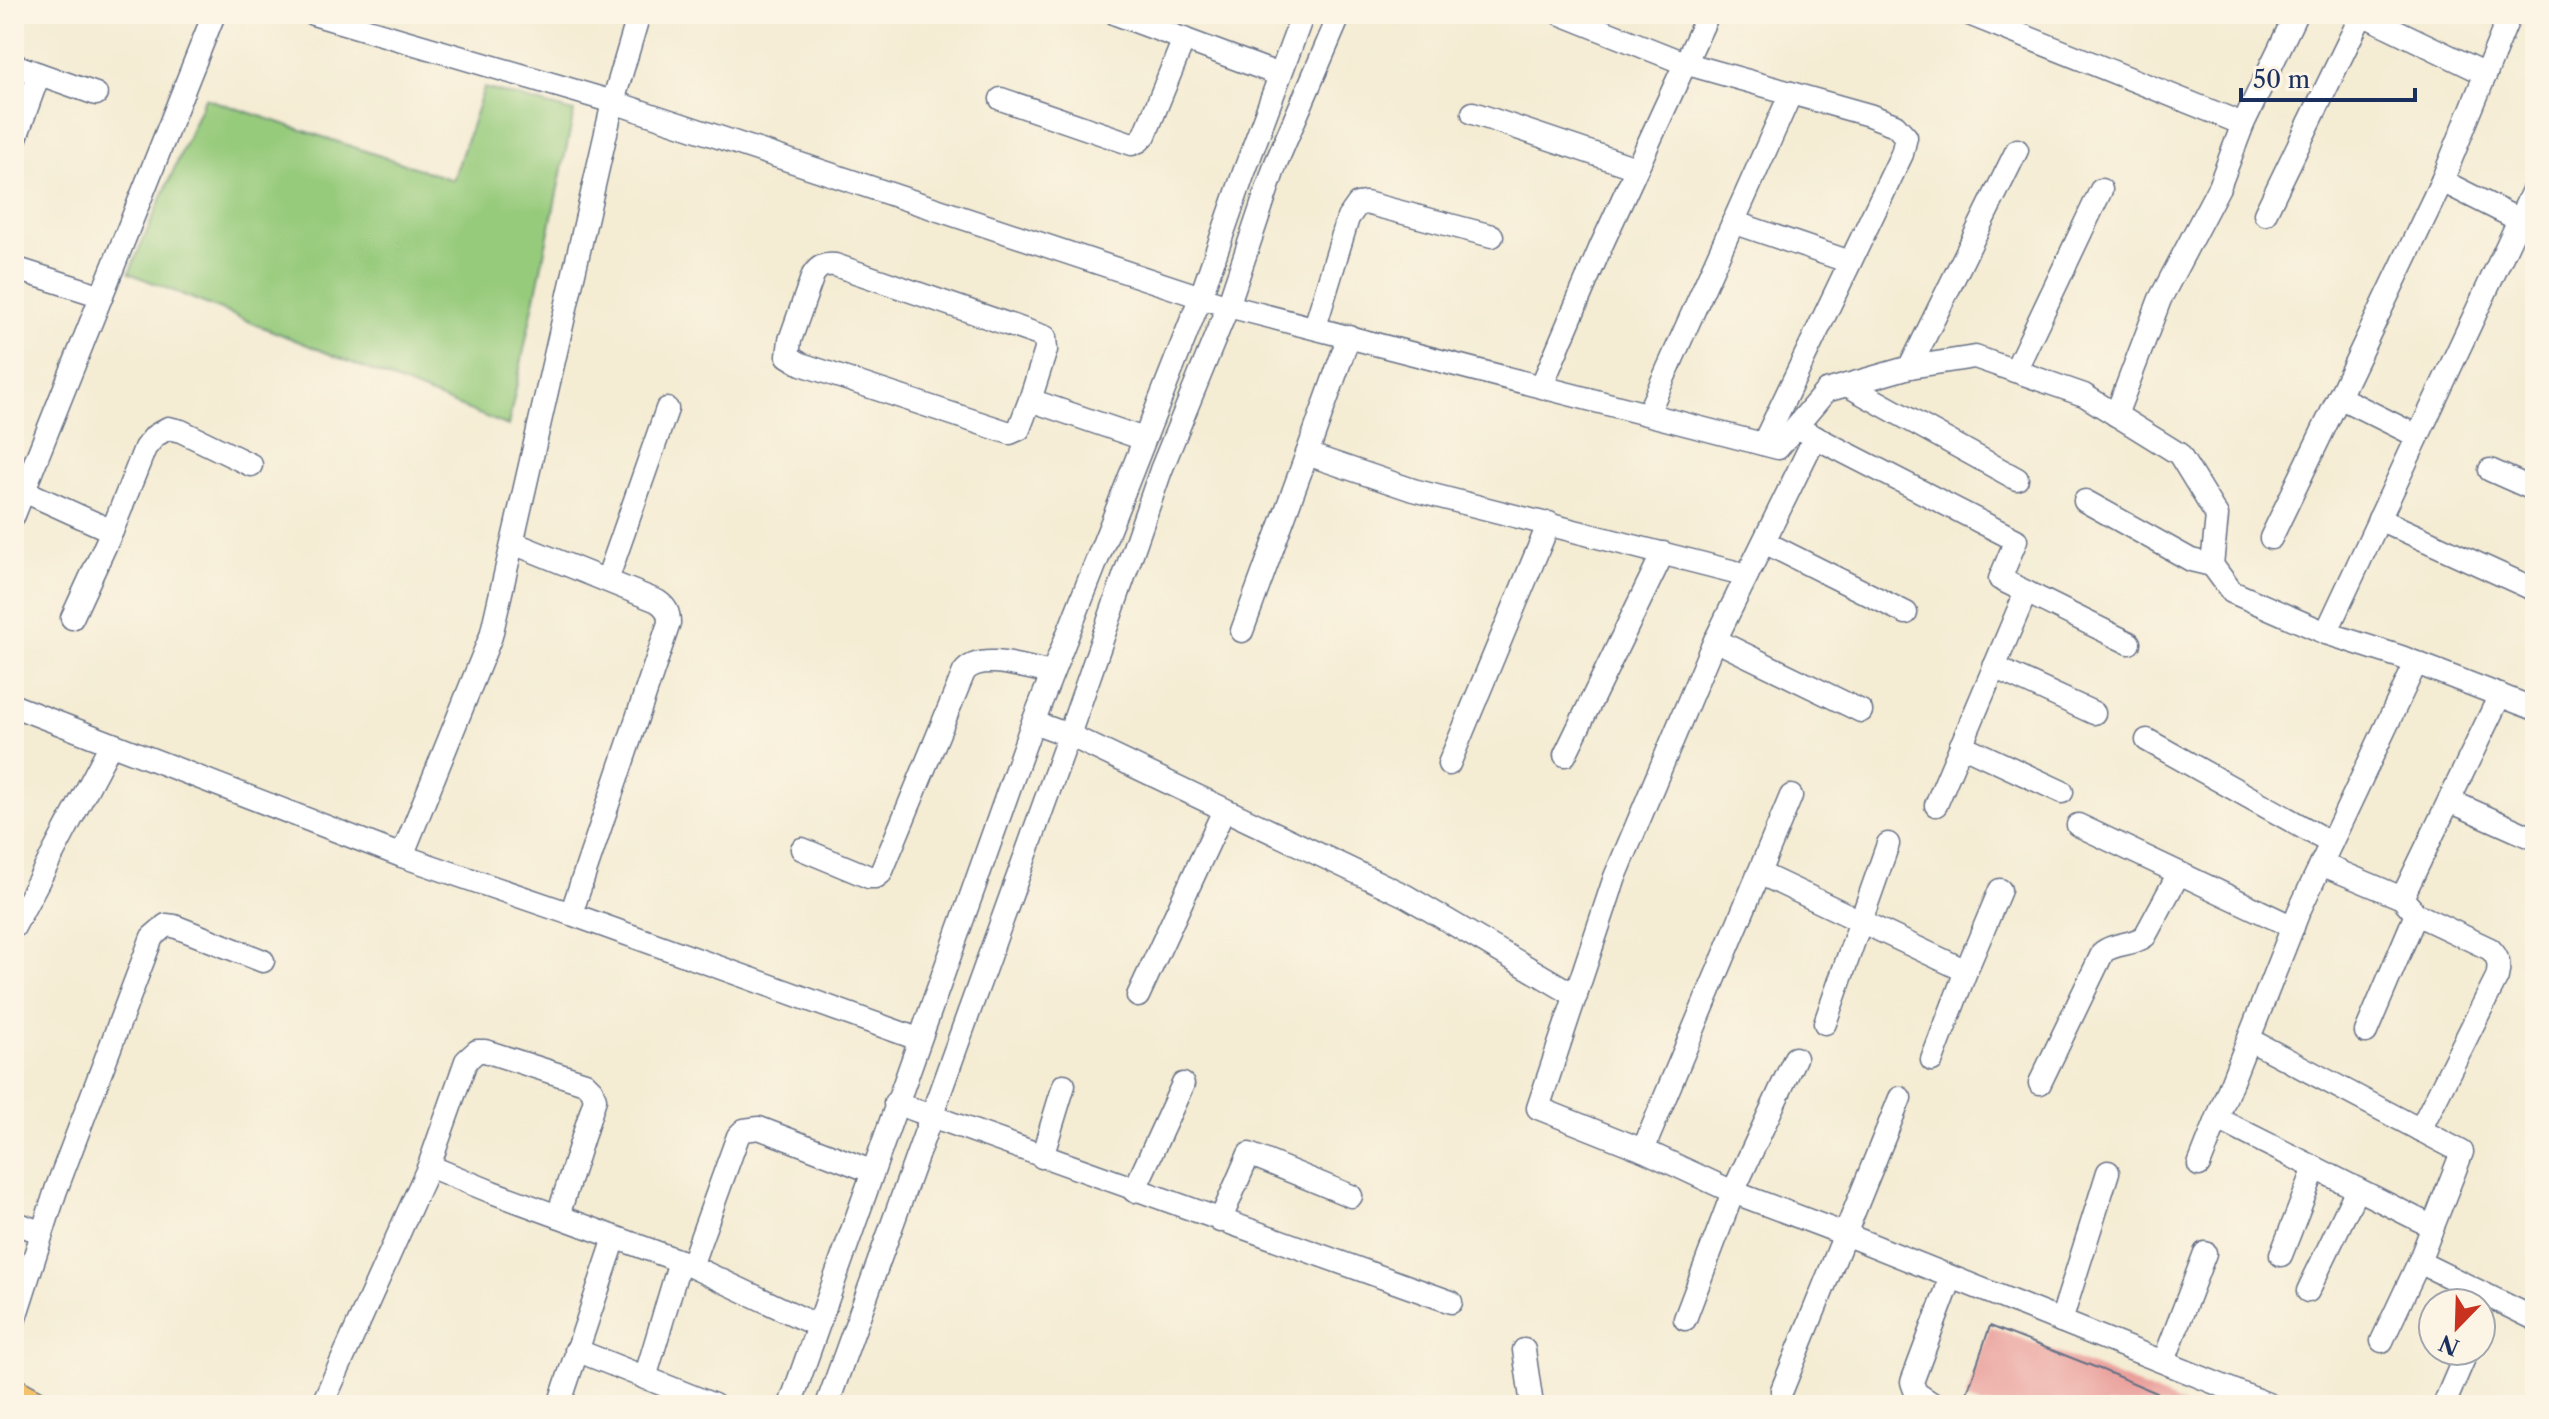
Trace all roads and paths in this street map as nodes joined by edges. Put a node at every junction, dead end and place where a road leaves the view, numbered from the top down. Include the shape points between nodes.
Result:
1 (214, 14) edge
2 (313, 14) edge
3 (639, 14) edge
4 (1116, 14) edge
5 (1303, 14) edge
6 (1340, 14) edge
7 (1561, 14) edge
8 (1708, 14) edge
9 (1969, 14) edge
10 (2296, 14) edge
11 (2362, 14) edge
12 (2510, 14) edge
13 (2003, 20) edge
14 (2404, 24) edge
15 (1184, 39) junction
16 (1684, 63) junction
17 (14, 65) edge
18 (39, 74) junction
19 (2486, 74) junction
20 (1280, 75) junction
21 (1791, 93) junction
22 (96, 94) dead end
23 (1001, 99) dead end
24 (613, 102) junction
25 (1473, 113) dead end
26 (2243, 124) junction
27 (14, 143) edge
28 (2017, 150) dead end
29 (1636, 168) junction
30 (2442, 181) junction
31 (2535, 186) edge
32 (2101, 190) dead end
33 (2265, 214) dead end
34 (1733, 222) junction
35 (2527, 224) edge
36 (1492, 236) dead end
37 (1850, 262) junction
38 (14, 268) edge
39 (102, 296) junction
40 (1201, 296) junction
41 (1228, 306) junction
42 (1315, 327) junction
43 (1349, 336) junction
44 (1910, 367) junction
45 (2015, 371) junction
46 (1542, 385) junction
47 (1847, 385) junction
48 (2339, 397) junction
49 (1030, 400) junction
50 (667, 409) dead end
51 (1648, 413) junction
52 (2116, 415) junction
53 (1805, 432) junction
54 (2417, 436) junction
55 (1144, 439) junction
56 (1763, 444) junction
57 (1307, 454) junction
58 (251, 465) dead end
59 (2490, 470) dead end
60 (2017, 479) dead end
61 (2535, 490) edge
62 (24, 491) junction
63 (2085, 501) dead end
64 (14, 515) edge
65 (2379, 519) junction
66 (1549, 523) junction
67 (112, 531) junction
68 (2271, 538) dead end
69 (1764, 542) junction
70 (513, 543) junction
71 (1663, 553) junction
72 (2212, 565) junction
73 (1747, 575) junction
74 (607, 580) junction
75 (2535, 590) edge
76 (2026, 592) junction
77 (1906, 613) dead end
78 (72, 618) dead end
79 (1242, 631) dead end
80 (2326, 633) junction
81 (1715, 640) junction
82 (2129, 643) dead end
83 (2416, 663) junction
84 (1994, 667) junction
85 (1052, 673) junction
86 (2500, 695) junction
87 (14, 706) edge
88 (2535, 709) edge
89 (1861, 711) dead end
90 (2094, 713) dead end
91 (1033, 722) junction
92 (1069, 735) junction
93 (2147, 740) dead end
94 (111, 744) junction
95 (1961, 745) junction
96 (1565, 755) dead end
97 (1449, 764) dead end
98 (2062, 792) dead end
99 (1791, 796) dead end
100 (2450, 801) junction
101 (1936, 805) dead end
102 (1224, 810) junction
103 (2078, 825) dead end
104 (2535, 839) edge
105 (2331, 843) junction
106 (1888, 844) dead end
107 (802, 849) dead end
108 (402, 856) junction
109 (2321, 864) junction
110 (1759, 873) junction
111 (2179, 873) junction
112 (2000, 890) dead end
113 (2409, 906) junction
114 (571, 914) junction
115 (1860, 920) junction
116 (14, 927) edge
117 (2293, 927) junction
118 (263, 961) dead end
119 (1966, 971) junction
120 (1138, 996) dead end
121 (1576, 996) junction
122 (1825, 1023) dead end
123 (2366, 1032) dead end
124 (918, 1039) junction
125 (2250, 1040) junction
126 (1795, 1058) dead end
127 (1932, 1060) dead end
128 (2040, 1083) dead end
129 (1183, 1084) dead end
130 (1064, 1085) dead end
131 (1900, 1098) dead end
132 (895, 1103) junction
133 (932, 1117) junction
134 (2218, 1119) junction
135 (2420, 1130) junction
136 (1643, 1150) junction
137 (1042, 1157) junction
138 (2199, 1165) dead end
139 (429, 1166) junction
140 (2315, 1168) junction
141 (871, 1171) junction
142 (2108, 1172) dead end
143 (2357, 1189) junction
144 (1134, 1191) junction
145 (1733, 1192) junction
146 (1351, 1196) dead end
147 (558, 1216) junction
148 (1220, 1221) junction
149 (14, 1222) edge
150 (2433, 1227) junction
151 (42, 1233) junction
152 (1847, 1235) junction
153 (615, 1238) junction
154 (2205, 1253) dead end
155 (2281, 1255) dead end
156 (2419, 1262) junction
157 (686, 1264) junction
158 (1951, 1278) junction
159 (2470, 1287) edge
160 (2308, 1291) dead end
161 (2497, 1300) edge
162 (1451, 1302) dead end
163 (1685, 1319) dead end
164 (2535, 1319) edge
165 (14, 1321) edge
166 (2061, 1321) junction
167 (816, 1325) junction
168 (2382, 1341) dead end
169 (576, 1350) junction
170 (1524, 1350) dead end
171 (2164, 1361) junction
172 (2460, 1367) edge
173 (645, 1378) junction
174 (1782, 1390) dead end
175 (14, 1393) edge
176 (690, 1400) edge
177 (2446, 1400) dead end
178 (36, 1405) edge
179 (322, 1405) edge
180 (559, 1405) edge
181 (714, 1405) edge
182 (790, 1405) edge
183 (827, 1405) edge
184 (1532, 1405) edge
185 (1934, 1405) edge
186 (2270, 1405) edge

1 - 39 street
2 - 24 street
3 - 24 street
4 - 15 street
5 - 20 street
6 - 41 street via 1276,163
7 - 16 street
8 - 16 street
9 - 13 street
10 - 26 street
11 - 14 street
11 - 33 street
12 - 19 street
13 - 26 street
14 - 19 street
15 - 20 street
15 - 23 street via 1145,135 1132,144
16 - 21 street
16 - 29 street
17 - 18 street
18 - 22 street
18 - 27 street
19 - 30 street
20 - 40 street
21 - 34 street
21 - 37 street via 1895,125 1906,137
24 - 40 street
24 - 70 street
25 - 29 street
26 - 52 street via 2219,187 2160,299
28 - 44 street
29 - 46 street
30 - 35 street
30 - 48 street
31 - 35 street
32 - 45 street
34 - 37 street
34 - 51 street
35 - 54 street
36 - 42 street via 1358,204 1348,218
37 - 56 street
38 - 39 street
39 - 62 street
40 - 41 street
40 - 55 street
41 - 42 street
41 - 92 street via 1161,470
42 - 43 street
43 - 46 street
43 - 57 street
44 - 45 street via 1975,357
44 - 47 street
45 - 52 street via 2084,395
46 - 51 street
47 - 53 street via 1826,391
47 - 60 street
48 - 54 street
48 - 68 street
49 - 49 street via 1019,429 1010,433 801,364 788,356 790,340 813,275 825,265 835,265 1045,337
49 - 55 street
50 - 74 street
51 - 56 street
52 - 72 street via 2179,454 2217,516
53 - 56 street via 1778,448
53 - 69 street
53 - 76 street via 2016,540 2000,579
54 - 65 street
55 - 85 street
57 - 66 street via 1413,490
57 - 79 street
58 - 67 street via 168,428 145,448
59 - 61 street
62 - 64 street
62 - 67 street
63 - 72 street via 2191,560
65 - 75 street
65 - 80 street
66 - 71 street
66 - 97 street
67 - 78 street
69 - 73 street
69 - 77 street
70 - 74 street
70 - 108 street via 491,636
71 - 73 street
71 - 96 street
72 - 80 street via 2232,592
73 - 81 street
74 - 114 street via 664,606 669,623
76 - 82 street
76 - 84 street
80 - 83 street
81 - 89 street
81 - 121 street via 1615,877
83 - 86 street
83 - 105 street
84 - 90 street
84 - 95 street
85 - 91 street
85 - 107 street via 986,661 970,664 876,877
86 - 88 street
86 - 100 street
87 - 94 street
91 - 92 street
91 - 124 street
92 - 102 street
92 - 133 street
93 - 105 street
94 - 108 street
94 - 116 street
95 - 98 street
95 - 101 street
99 - 110 street
100 - 104 street
100 - 113 street
102 - 120 street
102 - 121 street via 1421,904
103 - 111 street
105 - 109 street
106 - 115 street
108 - 114 street
109 - 113 street
109 - 117 street
110 - 115 street
110 - 136 street
111 - 117 street
111 - 128 street via 2145,936 2103,952
112 - 119 street
113 - 123 street
113 - 135 street via 2490,949 2500,965
114 - 124 street
115 - 119 street
115 - 122 street
117 - 125 street
118 - 151 street via 174,926 158,930
119 - 127 street
121 - 136 street via 1538,1108
124 - 132 street
125 - 134 street
125 - 135 street
126 - 145 street
129 - 144 street
130 - 137 street
131 - 152 street
132 - 133 street
132 - 141 street
133 - 137 street
133 - 183 street
134 - 138 street
134 - 140 street
135 - 150 street via 2462,1152
136 - 145 street
137 - 144 street
139 - 147 street
139 - 147 street via 466,1061 477,1051 585,1083 595,1099
139 - 179 street
140 - 143 street
140 - 155 street
141 - 157 street via 759,1128 744,1130
141 - 167 street
142 - 166 street
143 - 150 street
143 - 160 street
144 - 148 street
145 - 152 street
145 - 163 street
146 - 148 street via 1249,1154
147 - 153 street
148 - 162 street
149 - 151 street
150 - 156 street
151 - 165 street
152 - 158 street
152 - 174 street
153 - 157 street
153 - 169 street
154 - 171 street
156 - 159 street
156 - 168 street
157 - 167 street
157 - 173 street
158 - 166 street
158 - 185 street via 1912,1382 1916,1393
161 - 164 street
166 - 171 street
167 - 182 street
169 - 173 street
169 - 180 street
170 - 184 street
171 - 186 street
172 - 177 street
173 - 176 street
175 - 178 main road
176 - 181 street

